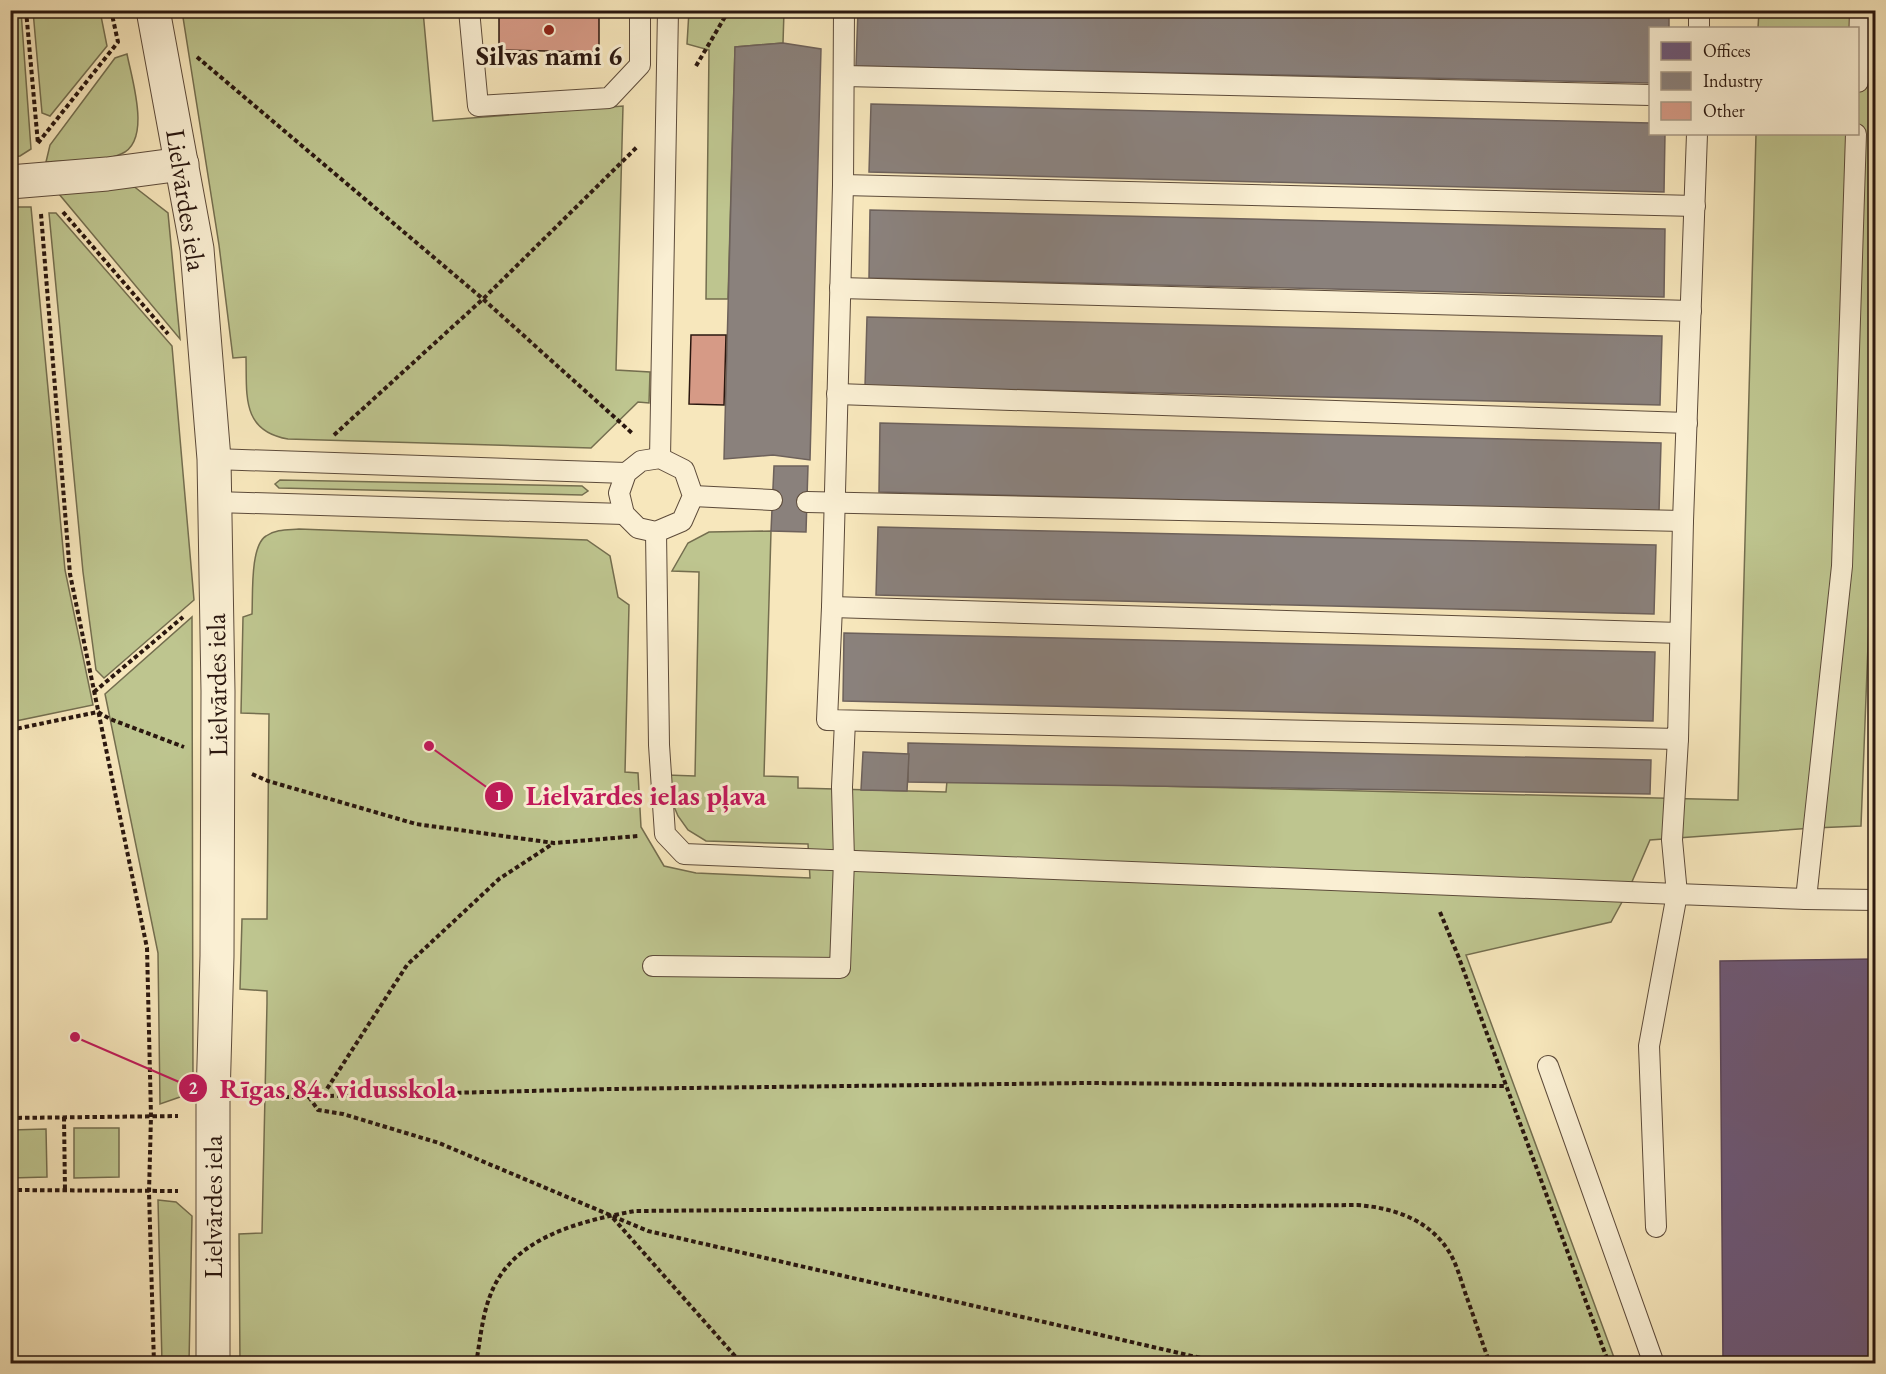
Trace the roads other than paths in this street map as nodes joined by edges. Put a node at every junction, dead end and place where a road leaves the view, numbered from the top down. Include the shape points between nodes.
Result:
1 (469, 10) edge
2 (640, 10) edge
3 (668, 10) edge
4 (844, 10) edge
5 (1699, 10) edge
6 (1860, 10) edge
7 (154, 16) edge
8 (1699, 27) edge
9 (1859, 34) edge
10 (844, 76) junction
11 (1649, 95) edge
12 (1697, 135) edge
13 (1856, 135) edge
14 (182, 164) junction
15 (10, 182) edge
16 (843, 185) junction
17 (1695, 206) junction
18 (840, 288) junction
19 (1691, 311) junction
20 (837, 394) junction
21 (1687, 423) junction
22 (660, 458) junction
23 (214, 459) junction
24 (626, 473) junction
25 (693, 495) junction
26 (772, 500) dead end
27 (216, 501) junction
28 (807, 502) dead end
29 (834, 502) junction
30 (624, 514) junction
31 (1683, 521) junction
32 (656, 532) junction
33 (832, 607) junction
34 (1680, 633) junction
35 (845, 721) junction
36 (1678, 739) junction
37 (844, 860) junction
38 (1677, 894) junction
39 (1806, 899) junction
40 (1875, 900) edge
41 (652, 966) dead end
42 (1548, 1066) dead end
43 (1656, 1227) dead end
44 (213, 1364) edge
45 (1654, 1364) edge

1 - 2 lane via 478,106 609,98 640,65
3 - 22 lane
4 - 10 lane
5 - 8 lane
6 - 9 lane
7 - 14 street, Lielvārdes iela
10 - 11 lane
10 - 16 lane
12 - 17 lane
13 - 39 lane via 1842,566
14 - 15 street
14 - 23 street, Lielvārdes iela via 196,249
16 - 17 lane
16 - 18 lane
17 - 19 lane
18 - 19 lane
18 - 20 lane
19 - 21 lane
20 - 21 lane
20 - 29 lane
21 - 31 lane
22 - 24 lane via 641,461
22 - 25 lane via 684,471
23 - 24 lane
23 - 27 street, Lielvārdes iela
24 - 30 lane via 619,493
25 - 26 lane
25 - 32 lane via 682,521
27 - 30 lane
27 - 44 street, Lielvārdes iela
28 - 29 lane
29 - 31 lane
29 - 33 lane
30 - 32 lane via 638,528
31 - 34 lane
32 - 37 lane via 659,745 665,834 684,854
33 - 34 lane
33 - 35 lane via 827,720
34 - 36 lane
35 - 36 lane
35 - 37 lane
36 - 38 lane via 1672,840
37 - 38 lane
37 - 41 lane via 840,968
38 - 39 lane
38 - 43 lane via 1649,1046
39 - 40 lane
42 - 45 lane

